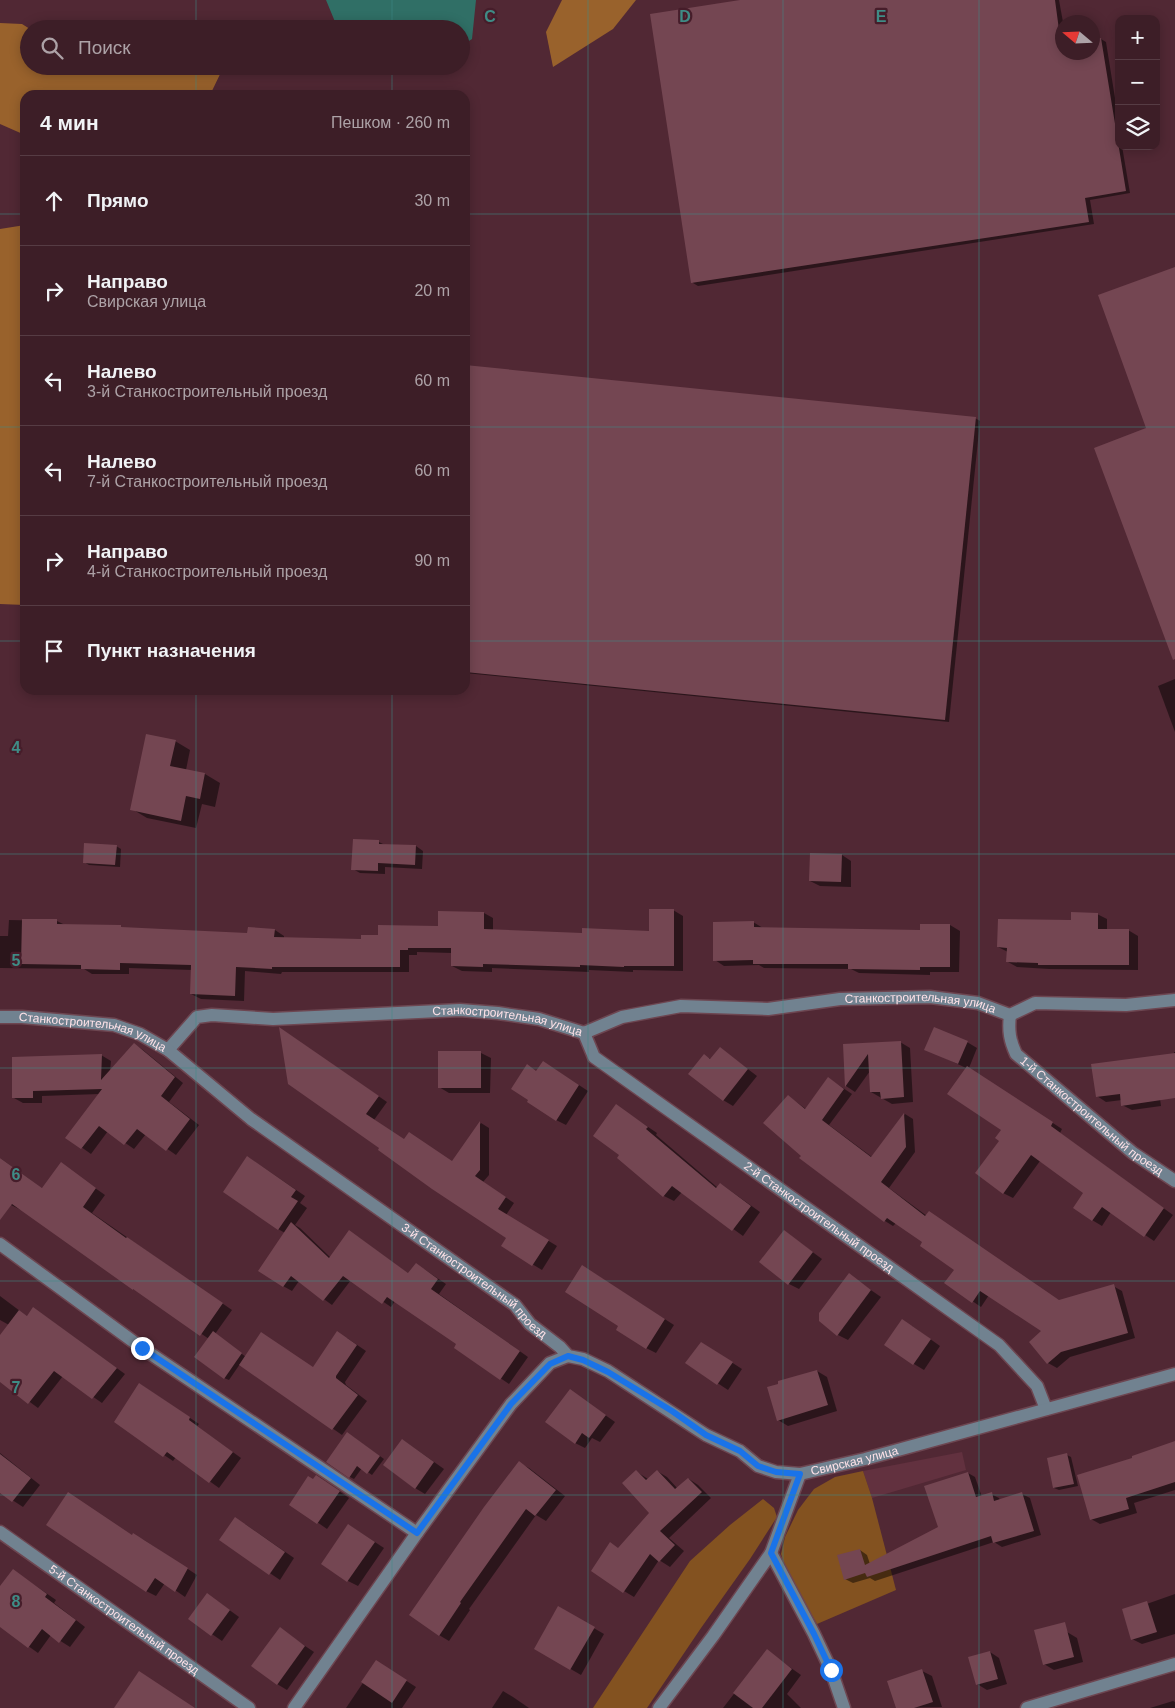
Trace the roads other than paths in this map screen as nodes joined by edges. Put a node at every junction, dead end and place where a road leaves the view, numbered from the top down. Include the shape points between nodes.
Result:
1 (1175, 1000) edge
2 (1010, 1016) junction
3 (0, 1017) edge
4 (584, 1033) junction
5 (168, 1050) junction
6 (1175, 1181) edge
7 (0, 1244) edge
8 (568, 1356) junction
9 (1175, 1374) edge
10 (1046, 1409) junction
11 (800, 1474) junction
12 (0, 1532) edge
13 (417, 1533) junction
14 (771, 1553) junction
15 (1175, 1664) edge
16 (249, 1708) edge
17 (294, 1708) edge
18 (659, 1708) edge
19 (844, 1708) edge
20 (1026, 1708) edge

1 - 2 street, Станкостроительная улица via 1126,1005 1035,1003
2 - 4 street, Станкостроительная улица via 978,1003 930,997 840,999 768,1009 682,1006 622,1017
2 - 6 street, 1-й Станкостроительный проезд via 1010,1042 1016,1054 1133,1153
3 - 5 street, Станкостроительная улица via 114,1025 140,1034
4 - 5 street, Станкостроительная улица via 539,1019 460,1010 273,1019 212,1015 197,1017
4 - 10 street, 2-й Станкостроительный проезд via 594,1057 999,1345 1037,1386
5 - 8 street, 3-й Станкостроительный проезд via 251,1119 515,1305 530,1324
7 - 13 street via 142,1348
8 - 11 street, 3-й Станкостроительный проезд via 608,1372 706,1435 740,1451 758,1466 776,1472
8 - 13 street via 550,1364 511,1404
9 - 10 street, Свирская улица
10 - 11 street, Свирская улица
11 - 14 street, Свирская улица
12 - 16 street, 5-й Станкостроительный проезд
13 - 17 street
14 - 18 street, Свирская улица
14 - 19 street via 823,1652
15 - 20 street

